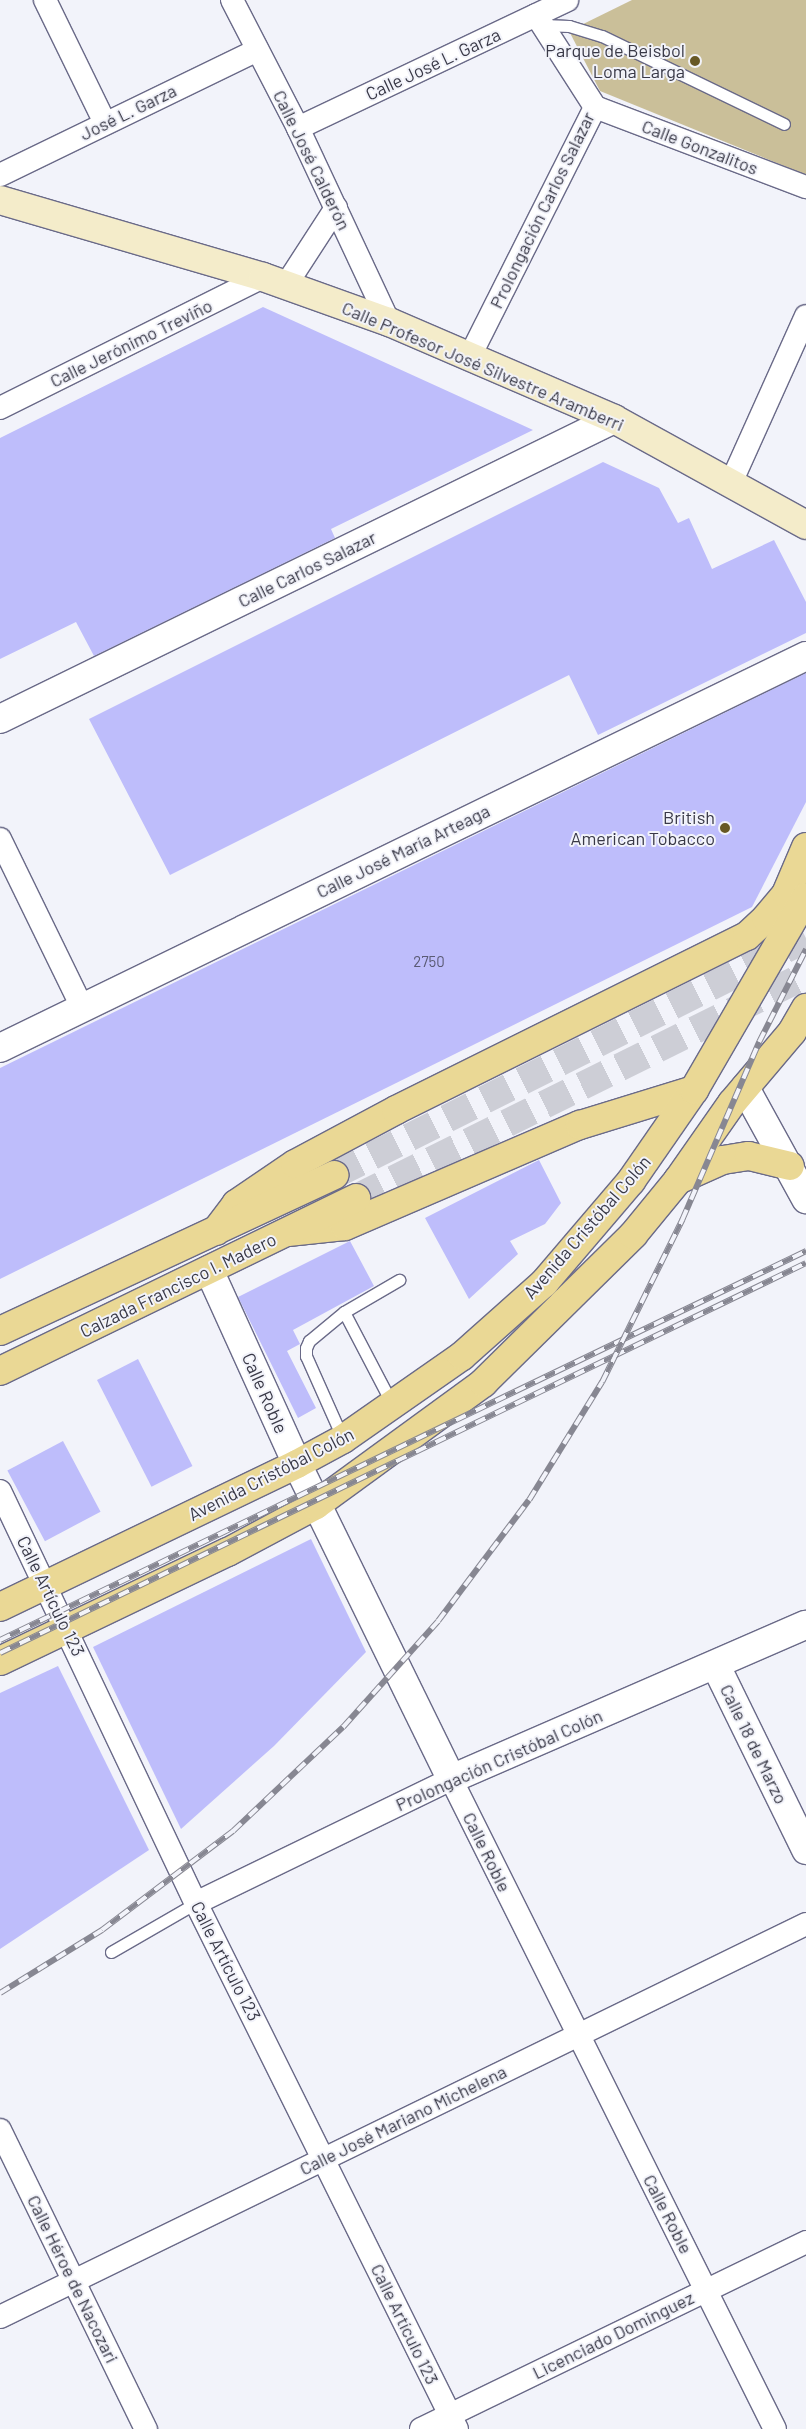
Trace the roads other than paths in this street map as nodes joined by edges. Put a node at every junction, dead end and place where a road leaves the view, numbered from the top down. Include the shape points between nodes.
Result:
1 (45, 0) edge
2 (232, 0) edge
3 (567, 0) edge
4 (540, 20) junction
5 (257, 50) junction
6 (595, 107) junction
7 (105, 123) junction
8 (784, 124) dead end
9 (298, 128) junction
10 (0, 174) edge
11 (806, 187) edge
12 (0, 200) edge
13 (336, 208) junction
14 (274, 281) junction
15 (806, 316) edge
16 (389, 322) junction
17 (469, 358) junction
18 (0, 408) edge
19 (614, 419) junction
20 (730, 485) junction
21 (806, 525) edge
22 (806, 656) edge
23 (0, 719) edge
24 (0, 839) edge
25 (806, 847) edge
26 (802, 906) edge
27 (82, 1007) junction
28 (806, 1008) edge
29 (799, 1026) edge
30 (0, 1048) edge
31 (745, 1088) junction
32 (694, 1090) junction
33 (790, 1166) junction
34 (334, 1175) tunnel mouth
35 (678, 1180) junction
36 (356, 1198) tunnel mouth
37 (806, 1199) edge
38 (216, 1231) junction
39 (288, 1232) junction
40 (209, 1270) junction
41 (399, 1280) dead end
42 (544, 1283) junction
43 (564, 1306) junction
44 (344, 1312) junction
45 (0, 1331) edge
46 (0, 1371) edge
47 (393, 1406) junction
48 (343, 1439) junction
49 (297, 1464) junction
50 (0, 1491) edge
51 (316, 1505) junction
52 (47, 1584) junction
53 (0, 1606) edge
54 (806, 1625) edge
55 (67, 1628) junction
56 (0, 1661) edge
57 (716, 1666) junction
58 (451, 1779) junction
59 (806, 1850) edge
60 (196, 1903) junction
61 (806, 1924) edge
62 (111, 1952) dead end
63 (578, 2033) junction
64 (0, 2130) edge
65 (324, 2158) junction
66 (806, 2242) edge
67 (74, 2283) junction
68 (706, 2289) junction
69 (0, 2317) edge
70 (454, 2422) edge
71 (146, 2429) edge
72 (422, 2429) edge
73 (775, 2429) edge

1 - 7 street
2 - 5 street, Calle José Calderón
3 - 4 street, Calle José L. Garza
4 - 6 street, Prolongación Carlos Salazar
4 - 8 lane via 602,36
4 - 9 street, Calle José L. Garza
5 - 7 street, José L. Garza
5 - 9 street, Calle José Calderón
6 - 11 street, Calle Gonzalitos
6 - 17 street, Prolongación Carlos Salazar
7 - 10 street, José L. Garza
9 - 13 street, Calle José Calderón
12 - 14 main road, Calle Profesor José Silvestre Aramberri
13 - 14 street
13 - 16 street, Calle José Calderón
14 - 16 main road, Calle Profesor José Silvestre Aramberri
14 - 18 street, Calle Jerónimo Treviño
15 - 20 street
16 - 17 main road, Calle Profesor José Silvestre Aramberri
17 - 19 main road, Calle Profesor José Silvestre Aramberri
19 - 20 main road, Calle Profesor José Silvestre Aramberri
19 - 23 street, Calle Carlos Salazar
20 - 21 main road, Calle Profesor José Silvestre Aramberri
22 - 27 street, Calle José María Arteaga
24 - 27 street
25 - 38 main road via 786,894 747,936 396,1110 272,1177 236,1204
26 - 32 main road, Avenida Cristóbal Colón
27 - 30 street, Calle José María Arteaga
28 - 29 main road, Avenida Cristóbal Colón
29 - 31 main road, Avenida Cristóbal Colón
31 - 33 street
31 - 35 main road, Avenida Cristóbal Colón
32 - 39 main road via 580,1125 345,1226 323,1231
32 - 42 main road, Avenida Cristóbal Colón via 631,1181
33 - 35 main road via 749,1156 723,1160
33 - 37 street
34 - 38 main road, Calzada Francisco I. Madero
35 - 43 main road, Avenida Cristóbal Colón via 633,1235
36 - 39 main road, Calzada Francisco I. Madero
38 - 45 main road, Calzada Francisco I. Madero
39 - 40 main road, Calzada Francisco I. Madero
40 - 46 main road, Calzada Francisco I. Madero
40 - 49 street, Calle Roble
41 - 44 lane
42 - 43 main road
42 - 47 main road, Avenida Cristóbal Colón via 462,1356
43 - 51 main road, Avenida Cristóbal Colón via 484,1383
44 - 47 lane
44 - 48 lane via 309,1341 306,1348 306,1356
47 - 48 main road, Avenida Cristóbal Colón
48 - 49 main road, Avenida Cristóbal Colón
49 - 51 street, Calle Roble
49 - 52 main road, Avenida Cristóbal Colón
50 - 52 street, Calle Artículo 123
51 - 55 main road, Avenida Cristóbal Colón via 228,1552
51 - 58 street, Calle Roble
52 - 53 main road, Avenida Cristóbal Colón
52 - 55 street, Calle Artículo 123
54 - 57 street, Prolongación Cristóbal Colón
55 - 56 main road, Avenida Cristóbal Colón
55 - 60 street, Calle Artículo 123
57 - 58 street, Prolongación Cristóbal Colón
57 - 59 street, Calle 18 de Marzo
58 - 60 street, Prolongación Cristóbal Colón
58 - 63 street, Calle Roble
60 - 62 lane
60 - 65 street, Calle Artículo 123
61 - 63 street, Calle José Mariano Michelena
63 - 65 street, Calle José Mariano Michelena
63 - 68 street, Calle Roble
64 - 67 street, Calle Héroe de Nacozari
65 - 67 street, Calle José Mariano Michelena
65 - 70 street, Calle Artículo 123
66 - 68 street, Licenciado Dominguez
67 - 69 street, Calle José Mariano Michelena
67 - 71 street, Calle Héroe de Nacozari
68 - 70 street, Licenciado Dominguez
68 - 73 street, Calle Roble
70 - 72 street, Licenciado Dominguez

